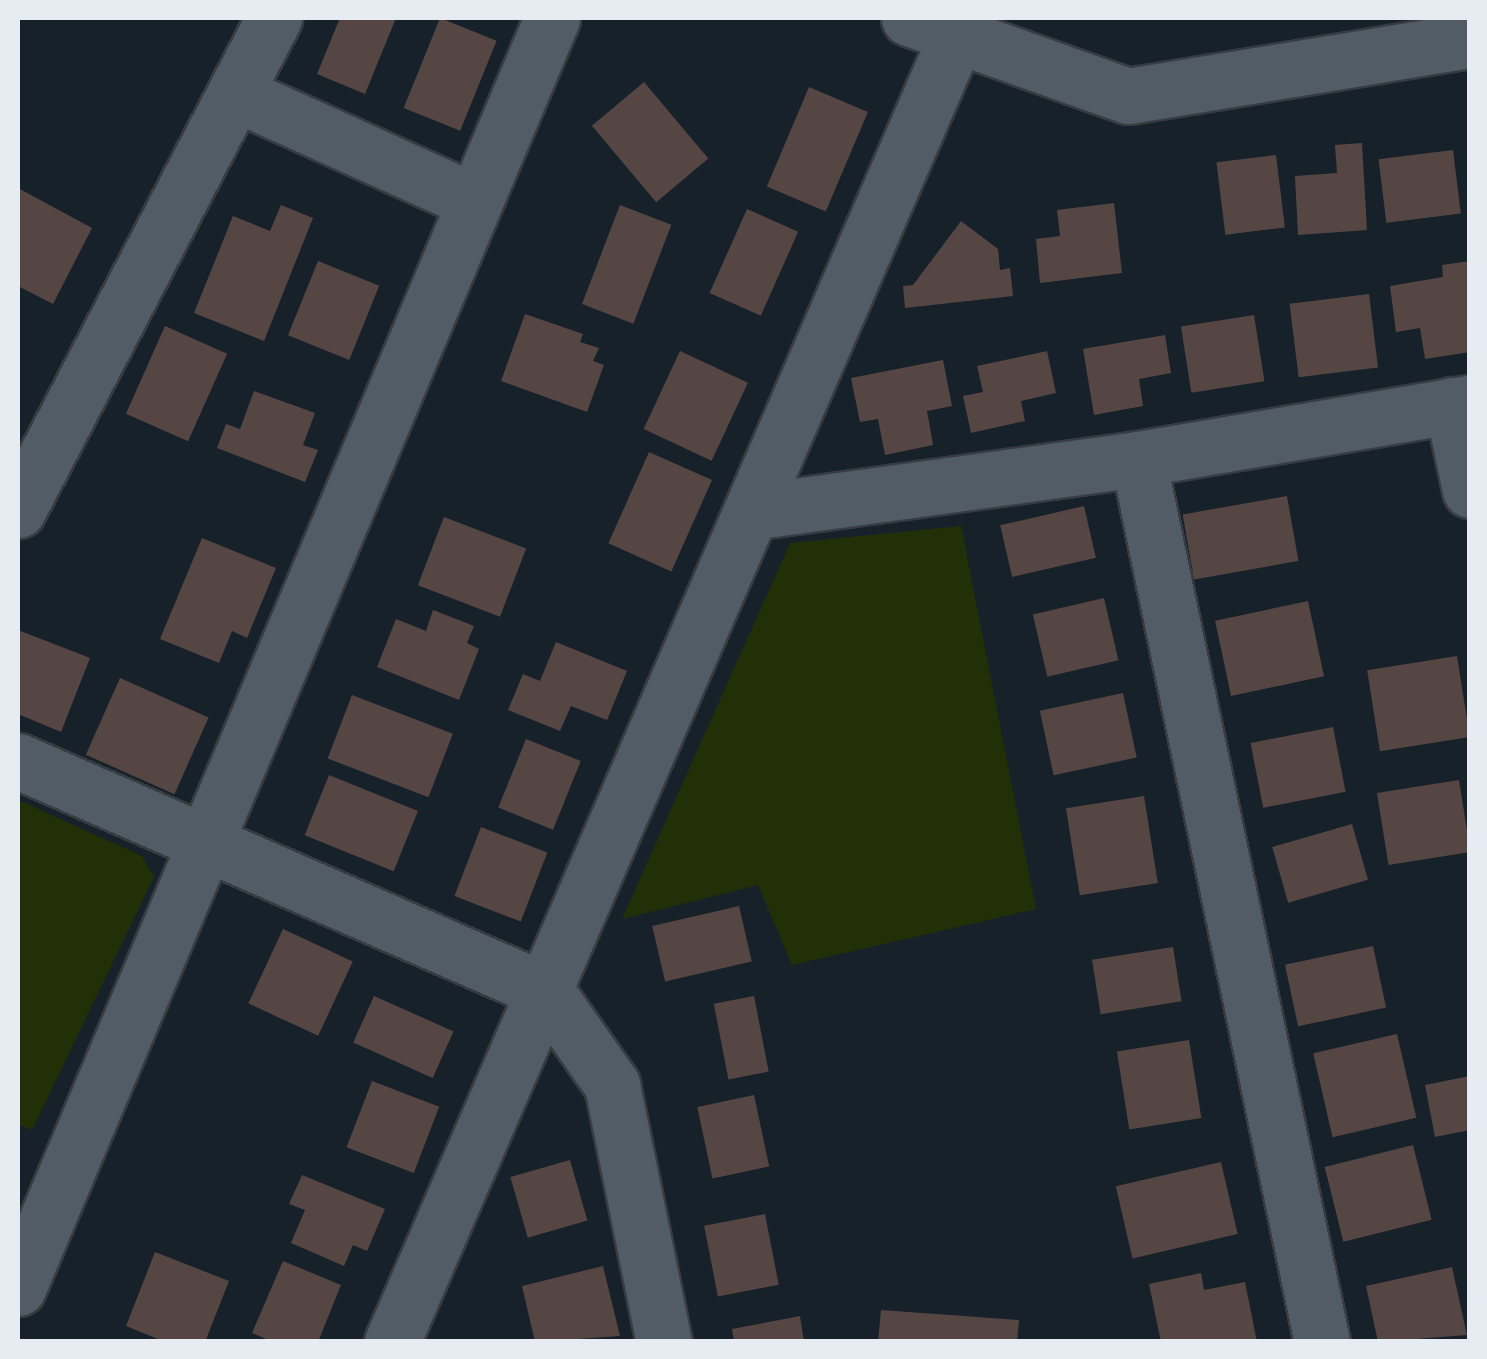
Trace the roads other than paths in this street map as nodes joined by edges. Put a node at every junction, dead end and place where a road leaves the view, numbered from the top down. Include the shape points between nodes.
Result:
1 (274, 18) edge
2 (552, 18) edge
3 (943, 24) edge
4 (1470, 40) edge
5 (239, 95) junction
6 (474, 201) junction
7 (1461, 404) edge
8 (1138, 459) junction
9 (1470, 490) edge
10 (18, 510) edge
11 (751, 512) junction
12 (18, 761) edge
13 (209, 844) junction
14 (546, 991) junction
15 (18, 1288) edge
16 (392, 1342) edge
17 (664, 1342) edge
18 (1322, 1342) edge

1 - 5 street
2 - 6 street
3 - 4 street via 1128,96
3 - 11 street
5 - 6 street
5 - 10 street
6 - 13 street
7 - 8 street
7 - 9 street
8 - 11 street
8 - 18 street
11 - 14 street
12 - 13 street
13 - 14 street
13 - 15 street
14 - 16 street
14 - 17 street via 612,1085

